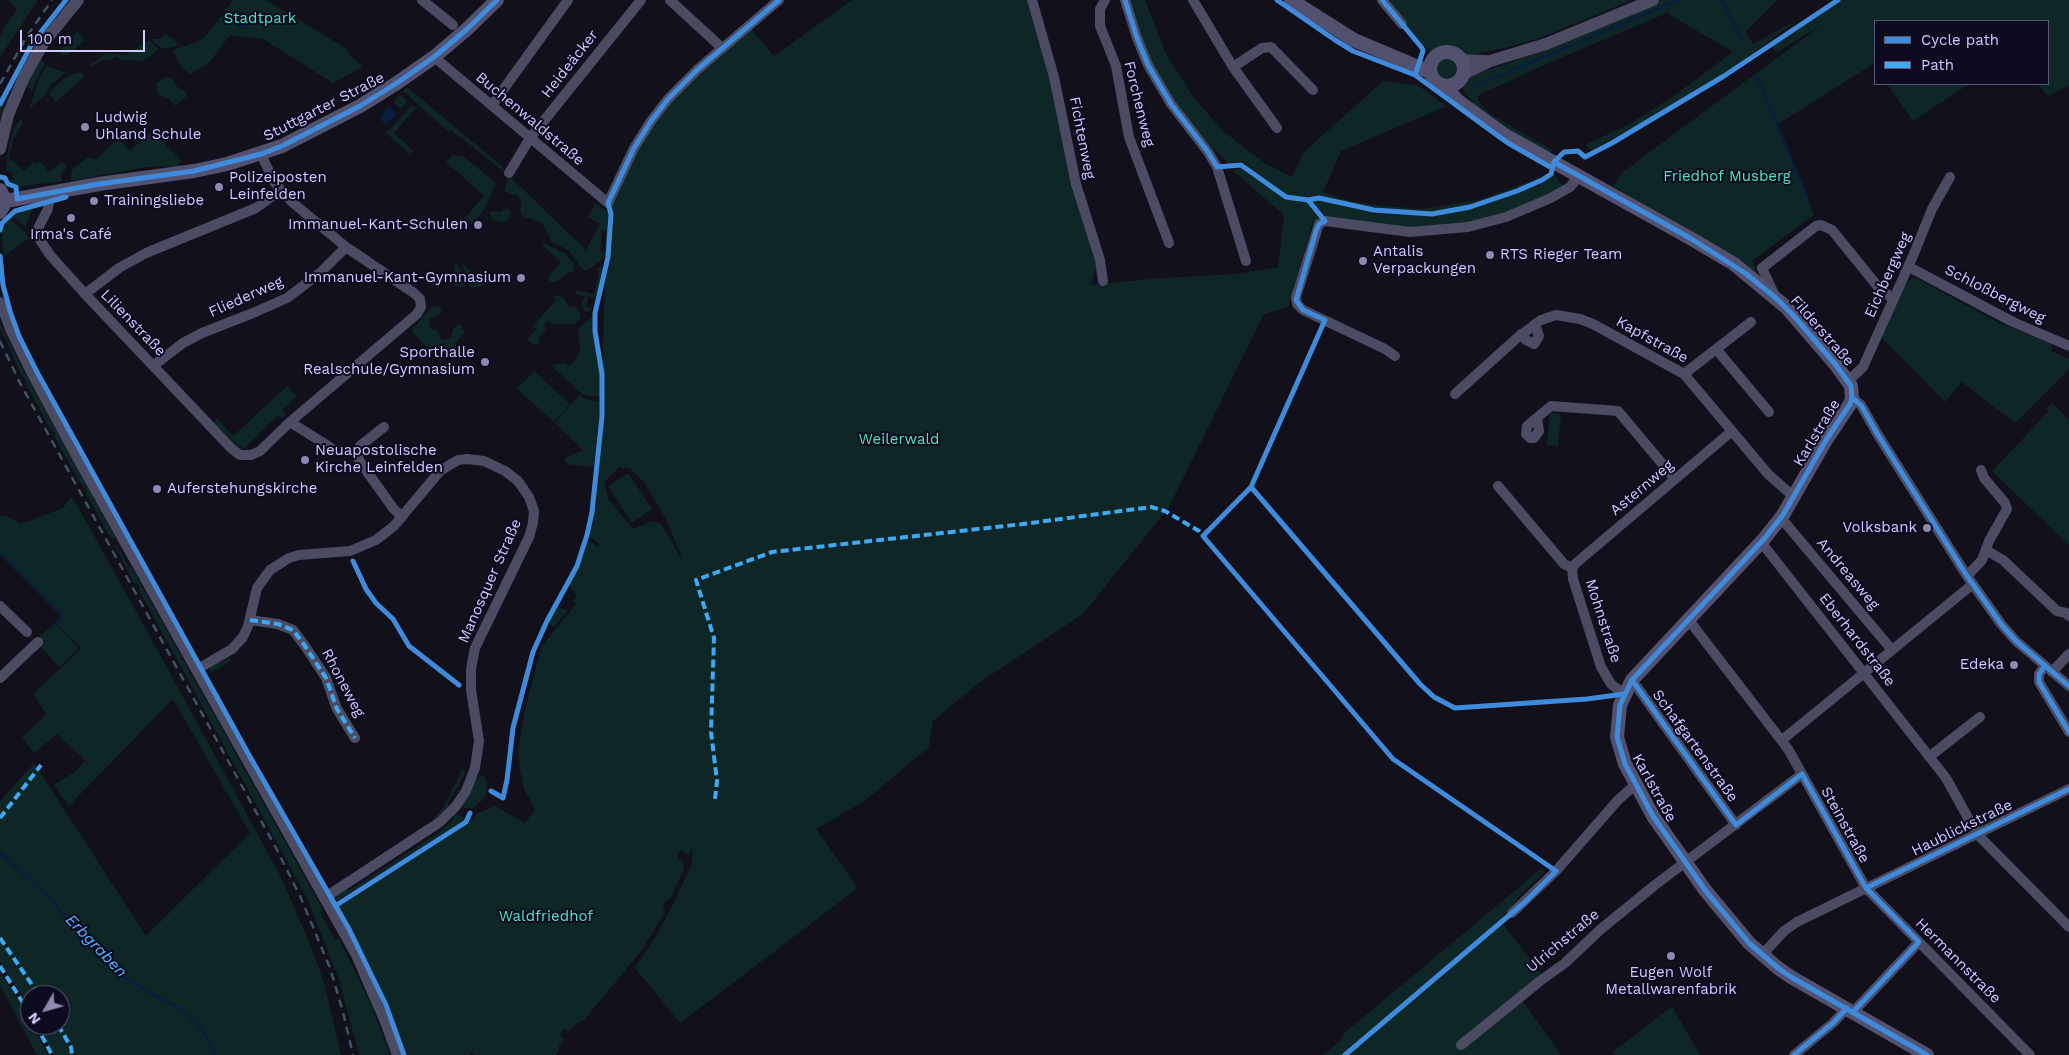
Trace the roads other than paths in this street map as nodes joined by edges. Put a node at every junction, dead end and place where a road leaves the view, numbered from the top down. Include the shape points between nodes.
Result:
1 (78, 0) edge
2 (422, 0) edge
3 (497, 0) edge
4 (568, 0) edge
5 (641, 0) edge
6 (670, 0) edge
7 (780, 0) edge
8 (1032, 0) edge
9 (1105, 0) edge
10 (1125, 0) edge
11 (1193, 0) edge
12 (1291, 0) edge
13 (1382, 0) edge
14 (1653, 0) edge
15 (453, 24) dead end
16 (1402, 24) dead end
17 (722, 48) junction
18 (434, 57) junction
19 (1432, 65) junction
20 (1233, 67) junction
21 (1458, 76) junction
22 (1313, 90) dead end
23 (492, 105) junction
24 (1277, 128) dead end
25 (530, 138) junction
26 (0, 149) edge
27 (260, 154) junction
28 (509, 173) dead end
29 (1579, 176) junction
30 (1950, 177) dead end
31 (281, 190) junction
32 (50, 193) junction
33 (2, 201) edge
34 (1169, 242) dead end
35 (346, 247) junction
36 (1246, 261) dead end
37 (1909, 267) junction
38 (1103, 281) dead end
39 (85, 294) junction
40 (1776, 298) junction
41 (1893, 299) junction
42 (0, 302) edge
43 (1751, 322) dead end
44 (1535, 324) junction
45 (1521, 334) junction
46 (2069, 346) edge
47 (1716, 348) junction
48 (1395, 356) dead end
49 (153, 366) junction
50 (1684, 374) junction
51 (1848, 381) junction
52 (1455, 394) dead end
53 (1852, 398) junction
54 (1769, 412) dead end
55 (1537, 419) dead end
56 (290, 422) junction
57 (384, 427) dead end
58 (1732, 431) junction
59 (336, 451) dead end
60 (1981, 470) dead end
61 (1675, 479) junction
62 (1498, 486) dead end
63 (1794, 497) junction
64 (402, 517) junction
65 (1781, 518) junction
66 (1761, 542) junction
67 (1986, 550) junction
68 (1572, 568) junction
69 (1970, 580) junction
70 (0, 606) edge
71 (2069, 616) edge
72 (250, 620) junction
73 (1688, 620) junction
74 (27, 632) dead end
75 (38, 642) dead end
76 (1892, 650) junction
77 (2069, 654) edge
78 (2049, 669) junction
79 (196, 670) junction
80 (1864, 673) junction
81 (0, 678) edge
82 (2069, 686) edge
83 (1637, 687) dead end
84 (1624, 694) junction
85 (1980, 717) dead end
86 (2069, 732) edge
87 (355, 738) dead end
88 (1782, 740) junction
89 (1930, 757) junction
90 (1802, 774) junction
91 (1635, 785) junction
92 (2069, 789) edge
93 (1736, 825) junction
94 (1977, 834) junction
95 (1685, 862) junction
96 (1866, 888) junction
97 (324, 898) junction
98 (1512, 913) dead end
99 (2069, 928) edge
100 (1918, 942) junction
101 (1762, 955) junction
102 (1850, 1010) junction
103 (1461, 1044) dead end
104 (397, 1055) edge
105 (1794, 1055) edge
106 (1927, 1055) edge
107 (2030, 1055) edge

1 - 26 street via 44,42 24,77 8,115
2 - 15 street
3 - 18 main road, Stuttgarter Straße
4 - 23 street
5 - 25 street, Heideäcker
6 - 17 street
7 - 17 street
8 - 38 street, Fichtenweg
9 - 34 street, Forchenweg via 1100,9 1100,22 1116,66 1129,137
10 - 36 street via 1148,65 1217,167
11 - 20 street
12 - 19 main road via 1373,49
13 - 16 street
14 - 21 street
17 - 25 street, Buchenwaldstraße via 676,90 651,122 625,164 608,203
18 - 23 street, Buchenwaldstraße
18 - 27 main road, Stuttgarter Straße via 360,106
19 - 21 main road, Filderstraße via 1435,82
19 - 21 main road via 1441,53 1450,52 1458,56
20 - 22 street via 1262,48 1271,47
20 - 24 street
21 - 29 main road, Filderstraße via 1458,101 1503,134
23 - 25 street, Buchenwaldstraße
25 - 28 street, Heideäcker
27 - 31 street
27 - 32 main road, Stuttgarter Straße via 194,171
29 - 40 main road, Filderstraße via 1734,264
29 - 48 street via 1570,187 1551,198 1506,217 1468,227 1410,232 1325,221 1319,224 1296,297 1297,304
30 - 37 street, Eichbergweg via 1932,209
31 - 35 street
31 - 39 street via 256,208 146,253 119,268
32 - 33 main road, Stuttgarter Straße
32 - 39 street, Lilienstraße via 38,235
35 - 49 street, Fliederweg via 320,273 287,298 202,333
35 - 56 street via 414,293 421,304 420,311
37 - 41 street, Eichbergweg
37 - 46 street, Schloßbergweg via 2013,322
39 - 49 street, Lilienstraße
40 - 41 street via 1762,268 1821,225 1832,230 1879,288
40 - 51 main road, Filderstraße
41 - 51 street, Eichbergweg via 1863,367
42 - 79 street via 37,383
43 - 47 street
44 - 45 street, Kapfstraße
44 - 45 street via 1539,336 1534,344
44 - 50 street, Kapfstraße via 1556,315 1580,319
45 - 52 street, Kapfstraße
47 - 50 street
47 - 54 street
49 - 56 street, Lilienstraße via 240,455 260,451
50 - 58 street, Kapfstraße
51 - 53 main road, Filderstraße
53 - 63 main road, Karlstraße
53 - 69 street, Filderstraße via 1861,405
55 - 61 street via 1554,405 1618,411
56 - 59 street
57 - 64 street via 360,446 358,459
58 - 61 street, Asternweg
58 - 63 street, Kapfstraße via 1773,479
60 - 67 street via 2007,509
61 - 68 street, Asternweg
62 - 68 street, Mohnstraße via 1564,564
63 - 65 main road, Karlstraße
64 - 72 street, Manosquer Straße via 384,535 359,548 299,555 270,570 257,588
64 - 97 street, Manosquer Straße via 440,471 458,460 468,459 484,461 518,481 534,511 529,537 475,648 471,690 480,741 474,774 466,791 440,822
65 - 66 main road, Karlstraße
65 - 76 street, Andreasweg
66 - 73 main road, Karlstraße
66 - 80 street, Eberhardstraße
67 - 69 street
67 - 71 street via 2003,560 2057,612
68 - 84 street, Mohnstraße via 1601,667 1610,684
69 - 76 street
69 - 78 street, Filderstraße via 2011,636
70 - 74 street
72 - 79 street, Manosquer Straße via 236,646
72 - 87 street, Rhoneweg via 293,630 326,678
73 - 84 main road, Karlstraße via 1640,670
73 - 88 street, Steinstraße
75 - 81 street
76 - 80 street
77 - 78 street
78 - 82 street, Filderstraße
78 - 86 street via 2039,674 2039,682
79 - 97 street
80 - 88 street
80 - 89 street, Eberhardstraße
83 - 93 street, Schafgartenstraße
84 - 91 main road, Karlstraße via 1618,717 1618,742
85 - 89 street
88 - 90 street, Steinstraße
89 - 94 street, Eberhardstraße via 1950,784
90 - 93 street, Schafgartenstraße
90 - 96 street, Steinstraße
91 - 95 main road, Karlstraße
91 - 98 street
92 - 94 street, Haublickstraße
93 - 95 street, Schafgartenstraße
94 - 96 street, Haublickstraße
94 - 99 street, Eberhardstraße
95 - 101 main road, Karlstraße via 1731,923
95 - 103 street, Ulrichstraße via 1607,924 1565,963
96 - 100 street, Hermannstraße
96 - 101 street, Haublickstraße via 1791,926
97 - 104 street via 368,981
100 - 102 street
100 - 107 street, Hermannstraße
101 - 102 main road, Karlstraße via 1791,977
102 - 105 street
102 - 106 main road, Karlstraße

